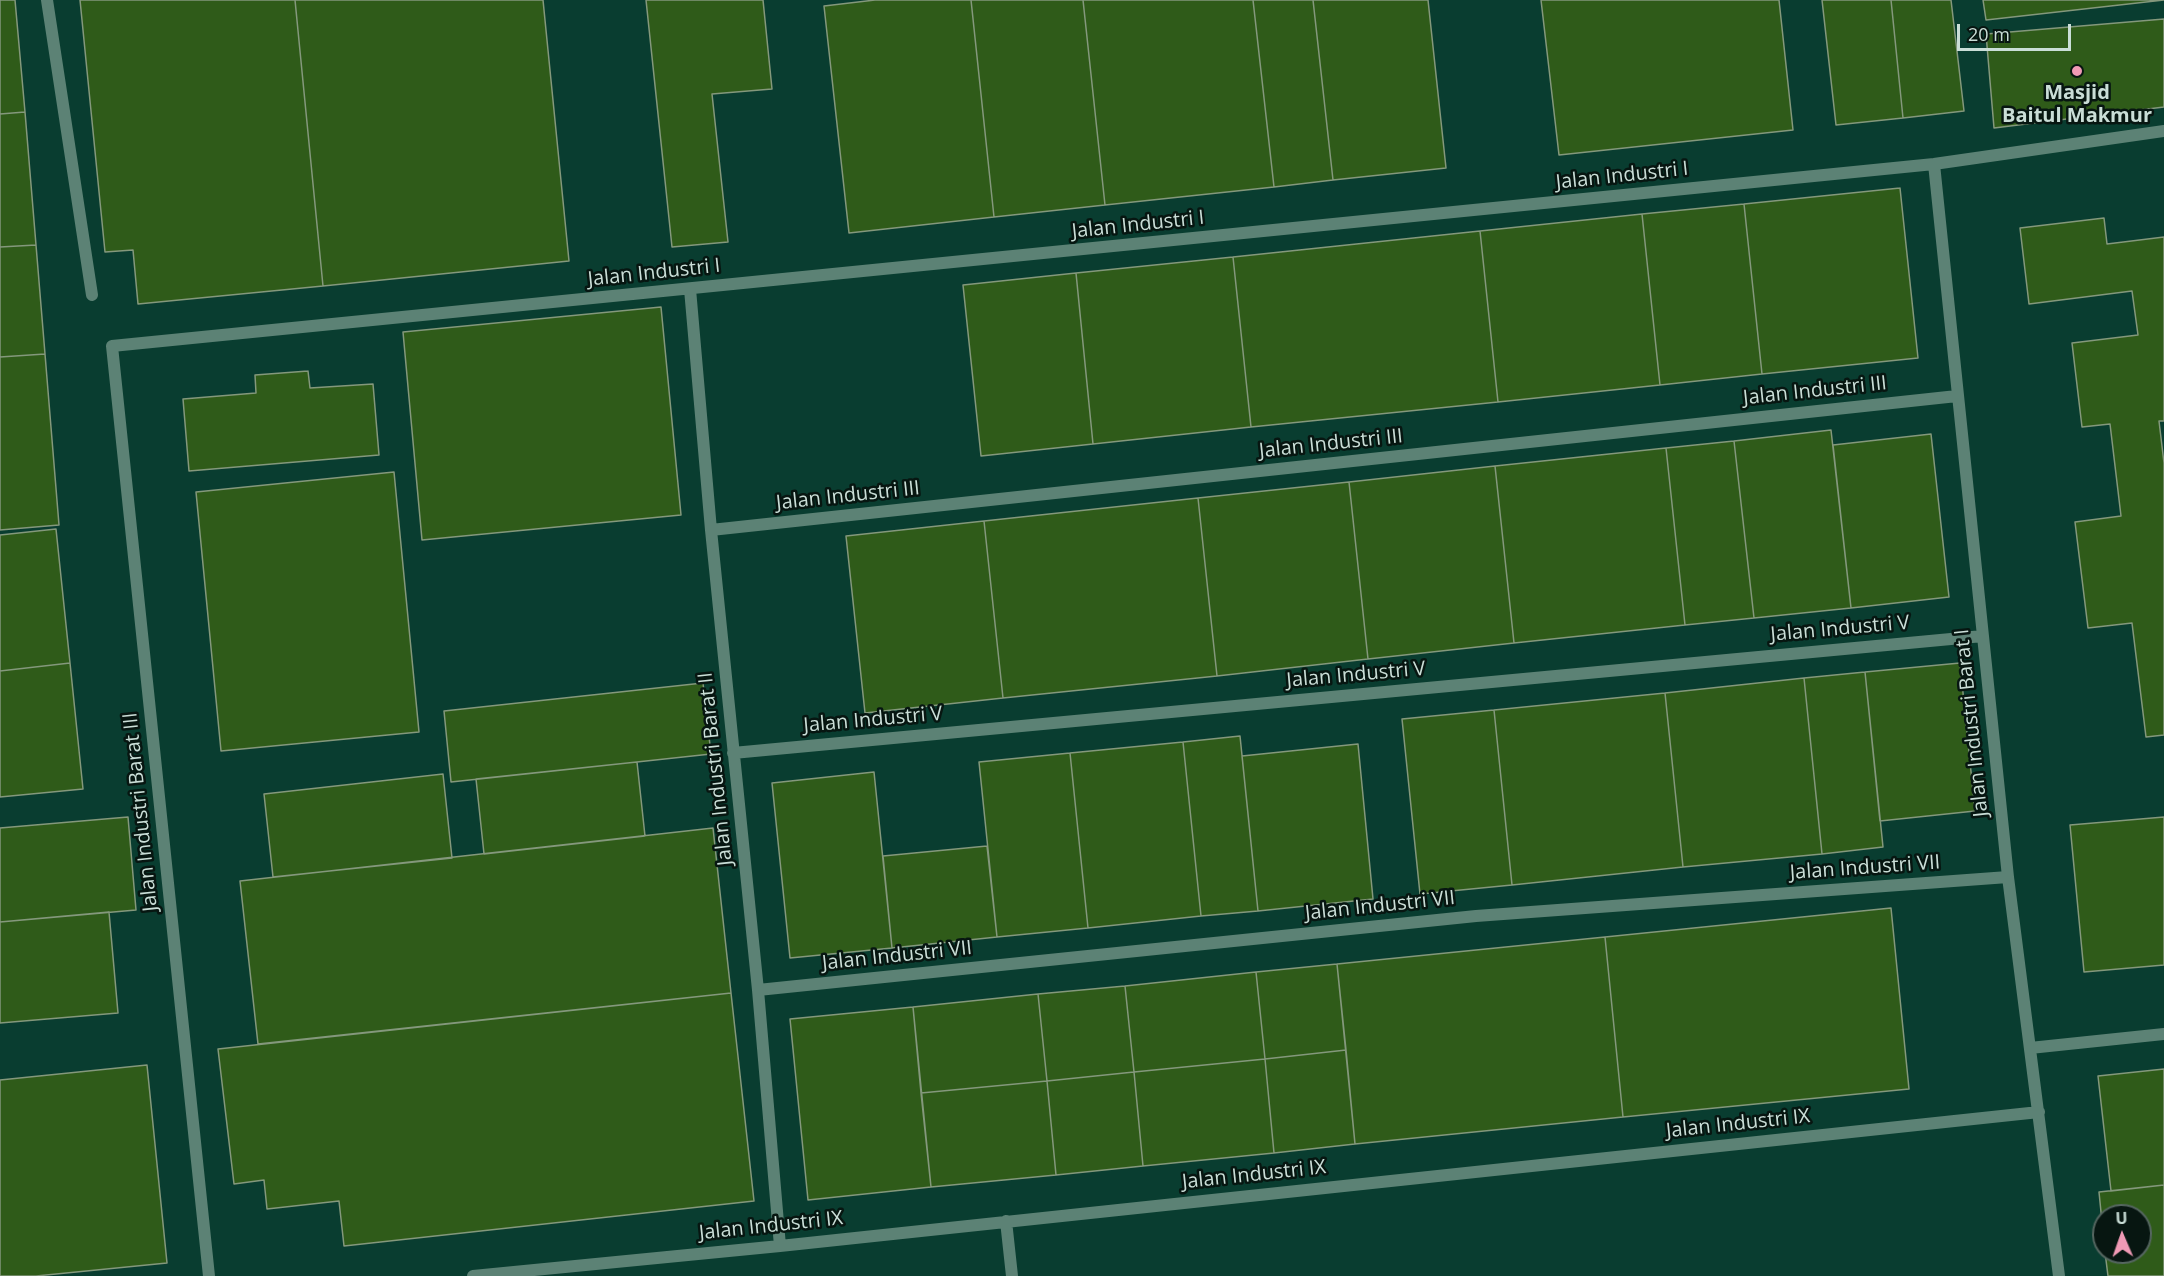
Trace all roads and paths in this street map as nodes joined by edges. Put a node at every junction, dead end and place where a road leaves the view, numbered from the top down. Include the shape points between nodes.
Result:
1 (47, 0) edge
2 (2164, 131) edge
3 (1934, 164) junction
4 (690, 289) junction
5 (92, 295) dead end
6 (115, 346) joint
7 (1957, 396) junction
8 (711, 530) junction
9 (1983, 636) junction
10 (734, 753) junction
11 (2008, 877) junction
12 (758, 990) junction
13 (2164, 1034) edge
14 (2030, 1048) junction
15 (2039, 1112) junction
16 (1006, 1221) junction
17 (780, 1246) junction
18 (209, 1276) edge
19 (473, 1276) edge
20 (1012, 1276) edge
21 (2059, 1276) edge

1 - 5 lane
2 - 3 lane, Jalan Industri I
3 - 4 lane, Jalan Industri I
3 - 7 lane, Jalan Industri Barat I
4 - 6 lane, Jalan Industri I
4 - 8 lane, Jalan Industri Barat II
6 - 18 lane, Jalan Industri Barat III via 113,358
7 - 8 lane, Jalan Industri III
7 - 9 lane, Jalan Industri Barat I
8 - 10 lane, Jalan Industri Barat II
9 - 10 lane, Jalan Industri V
9 - 11 lane, Jalan Industri Barat I
10 - 12 lane, Jalan Industri Barat II
11 - 12 lane, Jalan Industri VII via 1476,916
11 - 14 lane, Jalan Industri Barat I
12 - 17 lane, Jalan Industri Barat II
13 - 14 lane
14 - 15 lane, Jalan Industri Barat I
15 - 16 lane, Jalan Industri IX
15 - 21 lane, Jalan Industri Barat I
16 - 17 lane, Jalan Industri IX
16 - 20 lane
17 - 19 lane, Jalan Industri IX

